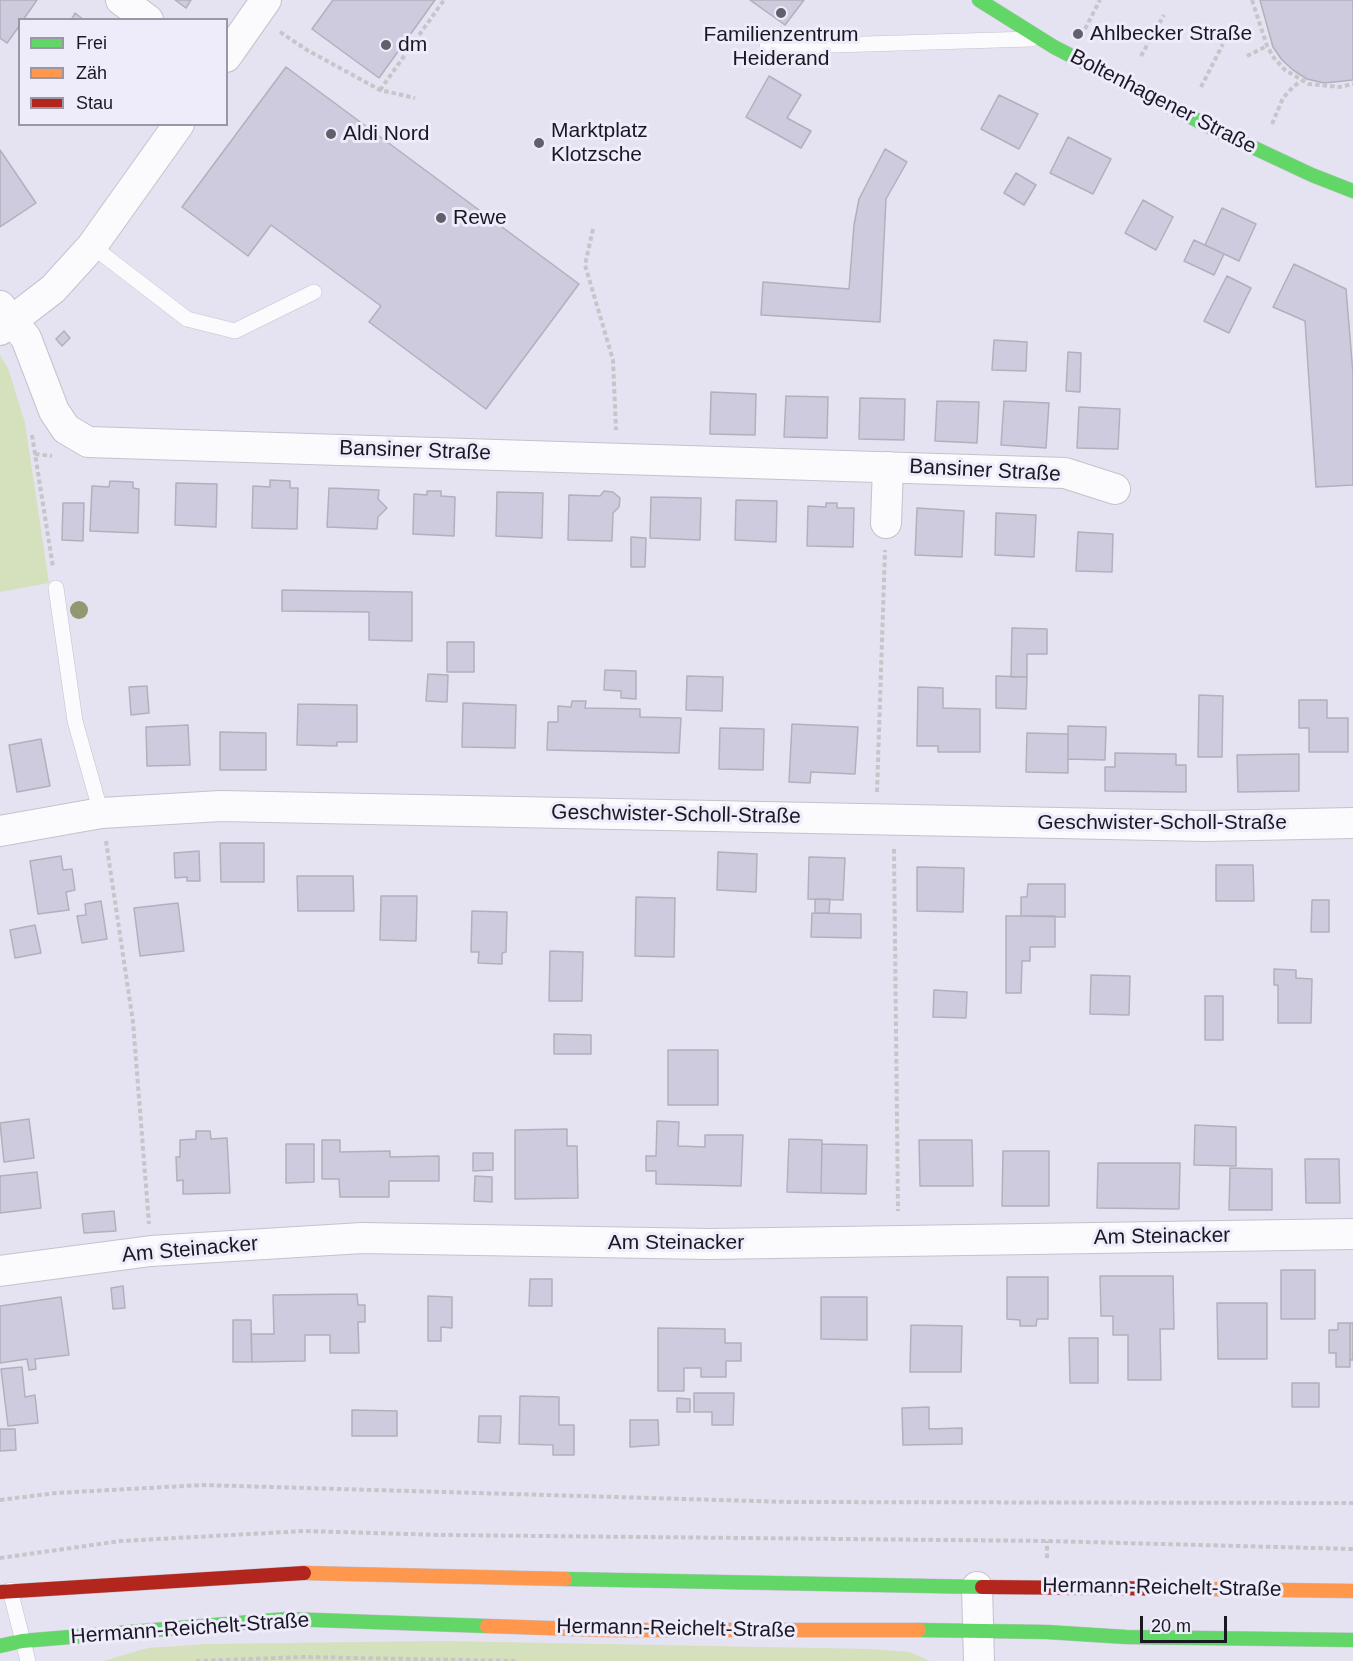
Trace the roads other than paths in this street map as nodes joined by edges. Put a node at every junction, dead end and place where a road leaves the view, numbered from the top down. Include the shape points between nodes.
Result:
1 (121, 0) edge
2 (266, 0) edge
3 (979, 0) edge
4 (145, 18) edge
5 (1039, 39) junction
6 (767, 47) dead end
7 (228, 54) edge
8 (178, 126) edge
9 (1349, 186) edge
10 (92, 246) junction
11 (314, 292) dead end
12 (4, 319) edge
13 (888, 467) junction
14 (1115, 489) dead end
15 (886, 523) road end
16 (56, 588) road end
17 (101, 813) junction
18 (1353, 823) edge
19 (0, 831) edge
20 (1353, 1234) edge
21 (0, 1271) edge
22 (977, 1587) junction
23 (5, 1591) edge
24 (1353, 1591) edge
25 (978, 1630) junction
26 (1353, 1640) edge
27 (22, 1641) junction
28 (0, 1646) edge
29 (28, 1661) edge
30 (979, 1661) edge

1 - 4 street
2 - 7 street
3 - 5 main road, Boltenhagener Straße
5 - 6 lane
5 - 9 main road, Boltenhagener Straße via 1216,130 1312,175
8 - 10 street
10 - 11 lane via 187,320 235,331
10 - 12 street via 53,289
12 - 13 street, Bansiner Straße via 26,338 54,411 66,429 88,442
13 - 14 street, Bansiner Straße via 1065,473
13 - 15 street, Bansiner Straße
16 - 17 lane via 75,721
17 - 18 street, Geschwister-Scholl-Straße via 221,807 1206,826
17 - 19 street, Geschwister-Scholl-Straße
20 - 21 street, Am Steinacker via 709,1244 362,1238 151,1251
22 - 23 main road, Hermann-Reichelt-Straße via 291,1573
22 - 24 main road, Hermann-Reichelt-Straße
22 - 25 street
23 - 27 lane
25 - 26 main road, Hermann-Reichelt-Straße via 1126,1637
25 - 27 main road, Hermann-Reichelt-Straße via 607,1630 287,1619
25 - 30 street
27 - 28 main road, Hermann-Reichelt-Straße
27 - 29 lane

